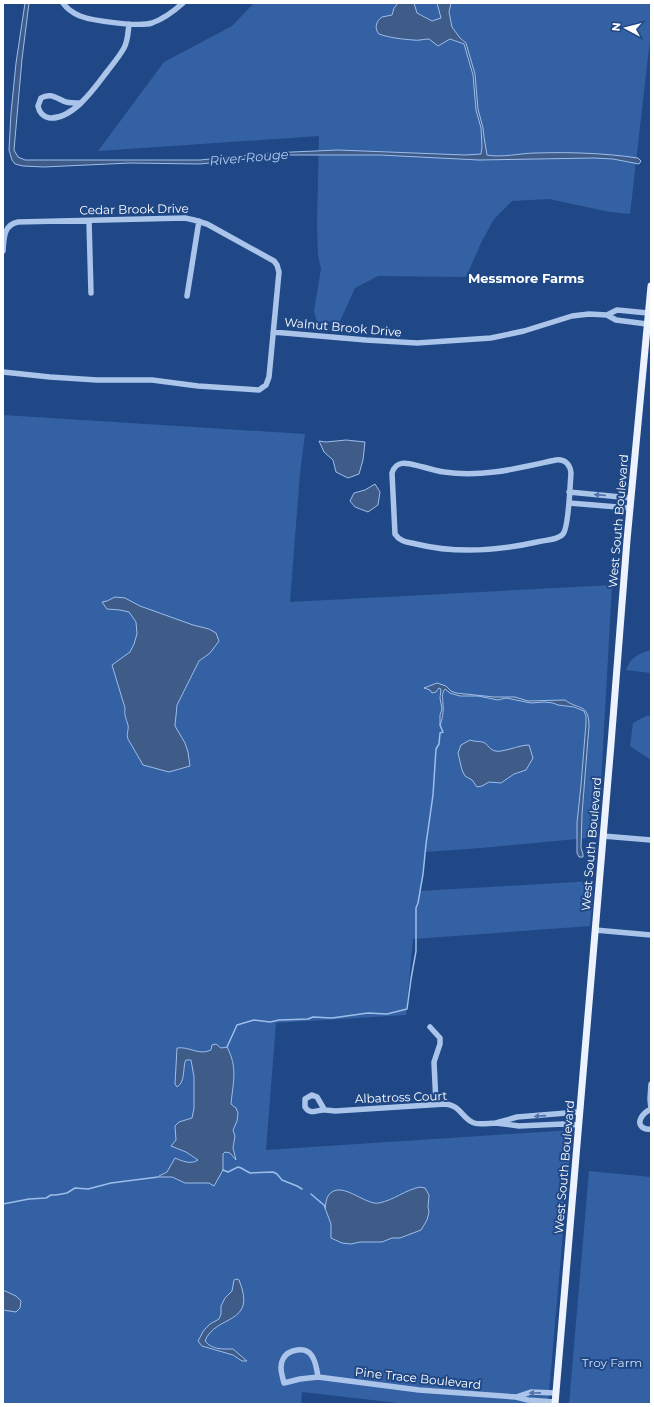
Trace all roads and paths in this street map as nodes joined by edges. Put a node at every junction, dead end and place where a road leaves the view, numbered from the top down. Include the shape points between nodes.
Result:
1 (63, 3) edge
2 (183, 3) edge
3 (129, 24) junction
4 (80, 103) junction
5 (89, 220) junction
6 (199, 221) junction
7 (3, 251) edge
8 (651, 286) edge
9 (91, 293) dead end
10 (187, 296) dead end
11 (628, 312) junction
12 (648, 313) junction
13 (607, 315) junction
14 (627, 322) junction
15 (647, 324) junction
16 (274, 332) junction
17 (3, 372) edge
18 (569, 492) junction
19 (631, 498) junction
20 (569, 503) junction
21 (630, 508) junction
22 (603, 836) junction
23 (651, 840) edge
24 (595, 930) junction
25 (651, 935) edge
26 (430, 1027) dead end
27 (651, 1084) edge
28 (436, 1104) junction
29 (324, 1109) dead end
30 (651, 1109) edge
31 (579, 1112) junction
32 (496, 1123) junction
33 (578, 1125) junction
34 (651, 1129) edge
35 (318, 1377) junction
36 (556, 1393) junction
37 (516, 1397) junction
38 (555, 1403) edge

1 - 3 street via 80,16
2 - 3 street via 155,22
3 - 4 street via 123,50
4 - 4 street via 69,112 52,118 44,116 38,106 41,98 47,95 67,102
5 - 6 street, Cedar Brook Drive via 190,218
5 - 7 street, Cedar Brook Drive via 18,222 8,227
5 - 9 street
6 - 10 street
6 - 16 street, Cedar Brook Drive via 274,261 277,265 279,272
8 - 12 main road, West South Boulevard
11 - 12 street, Walnut Brook Drive
11 - 13 street, Walnut Brook Drive via 617,310
11 - 14 street
12 - 15 main road, West South Boulevard
13 - 14 street, Walnut Brook Drive
13 - 16 street, Walnut Brook Drive via 581,314 505,335 435,342 387,342
14 - 15 street, Walnut Brook Drive
15 - 19 main road, West South Boulevard
16 - 17 street, Walnut Brook Drive via 269,377 266,385 259,390 152,380 97,380
19 -> 18 street
18 - 20 street
18 - 20 street via 571,469 566,462 559,460 504,471 473,474 444,472 405,463 395,466 392,473 394,531 397,537 403,541 435,548 484,550 557,538 566,529
19 - 21 main road, West South Boulevard
20 - 21 street
21 - 22 main road, West South Boulevard
22 - 23 street
22 - 24 main road, West South Boulevard
24 - 25 street
24 - 31 main road, West South Boulevard
26 - 28 street via 440,1038 434,1062
27 - 30 street
28 - 29 street, Albatross Court via 335,1111
28 - 32 street, Albatross Court via 455,1106 475,1124
30 - 34 street via 640,1119 642,1127 646,1130
31 -> 32 street, Albatross Court via 517,1117
31 - 33 main road, West South Boulevard
32 - 33 street, Albatross Court via 519,1126
33 - 36 main road, West South Boulevard
35 - 35 street, Pine Trace Boulevard via 312,1354 297,1350 283,1358 281,1368 284,1383
35 - 37 street, Pine Trace Boulevard via 419,1390
36 -> 37 street, Pine Trace Boulevard via 531,1392
36 - 38 main road, West South Boulevard
37 - 38 street, Pine Trace Boulevard

